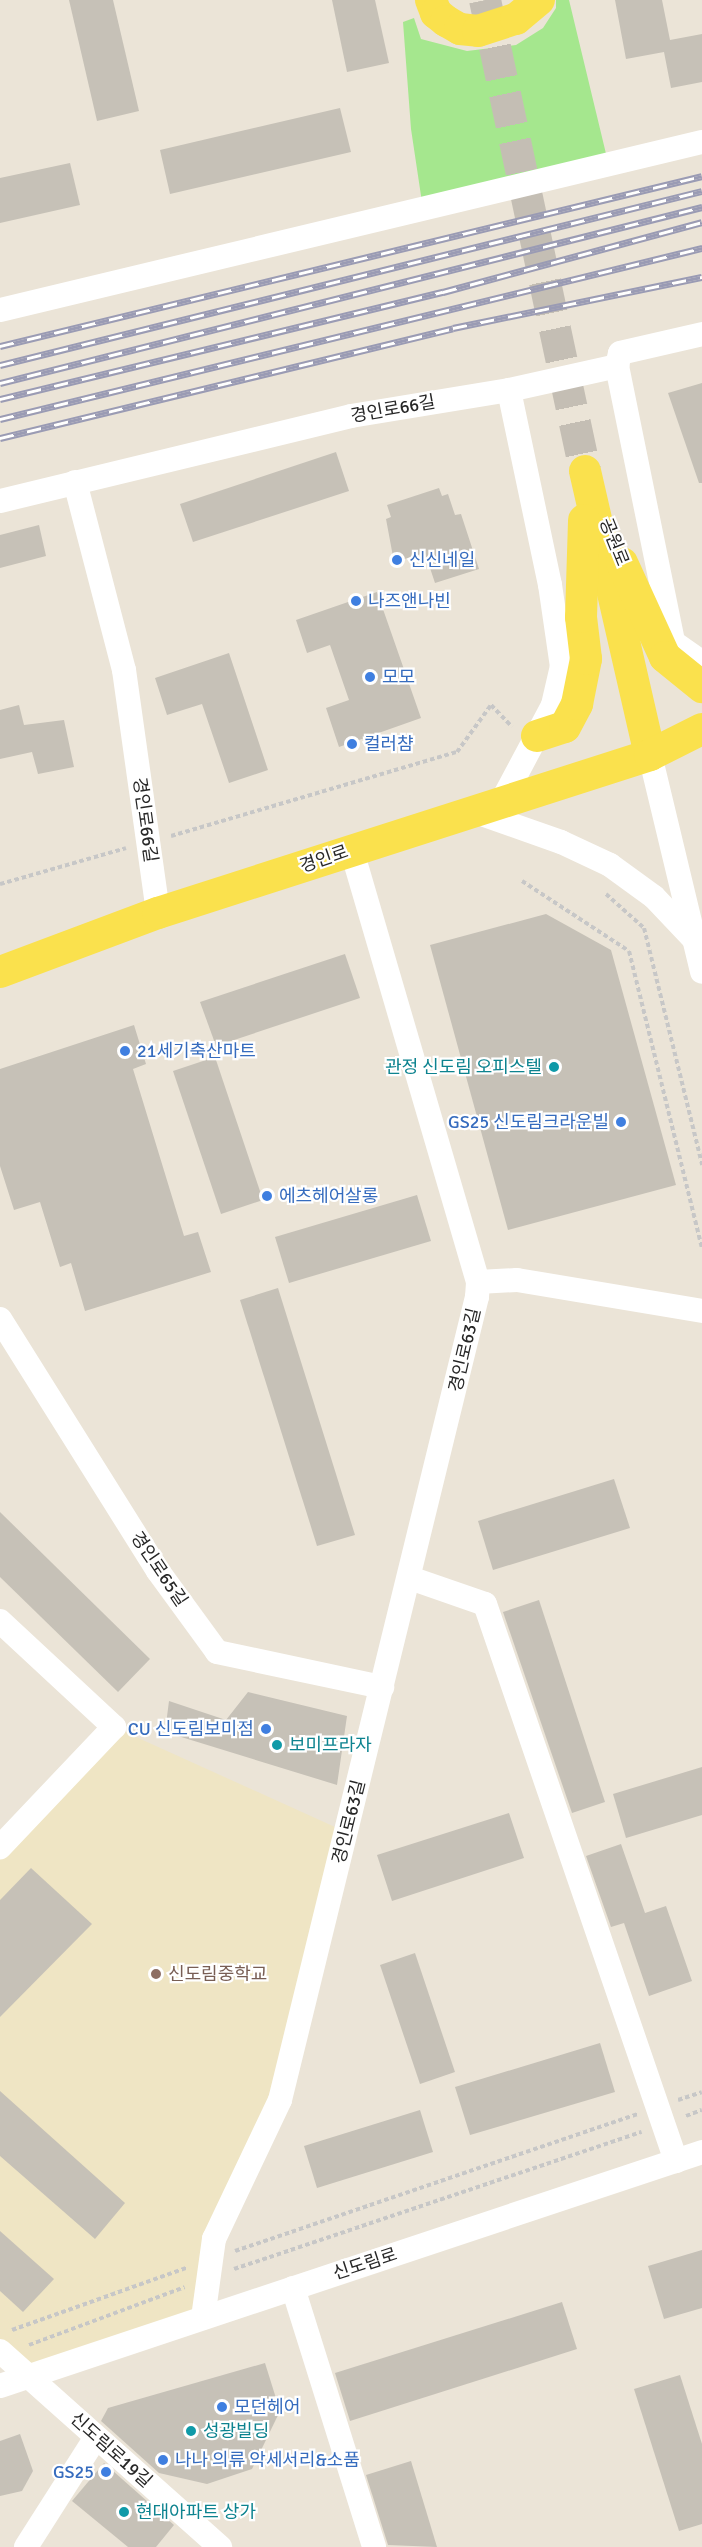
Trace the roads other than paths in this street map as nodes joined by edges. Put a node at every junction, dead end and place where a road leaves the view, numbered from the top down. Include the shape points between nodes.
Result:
1 (431, 0) edge
2 (539, 0) edge
3 (702, 142) edge
4 (0, 310) edge
5 (702, 334) edge
6 (617, 366) junction
7 (508, 390) junction
8 (585, 471) junction
9 (75, 482) junction
10 (0, 501) edge
11 (702, 662) edge
12 (702, 687) edge
13 (702, 729) edge
14 (534, 742) junction
15 (702, 751) edge
16 (650, 755) junction
17 (502, 801) junction
18 (470, 810) junction
19 (351, 849) junction
20 (702, 900) edge
21 (158, 913) junction
22 (692, 937) junction
23 (0, 972) edge
24 (702, 972) edge
25 (478, 1282) junction
26 (702, 1311) edge
27 (0, 1319) edge
28 (7, 1344) edge
29 (410, 1578) junction
30 (0, 1621) edge
31 (382, 1687) junction
32 (0, 1847) edge
33 (702, 2152) edge
34 (676, 2161) junction
35 (293, 2288) junction
36 (203, 2318) junction
37 (1, 2347) edge
38 (28, 2376) junction
39 (0, 2386) edge
40 (96, 2437) junction
41 (26, 2547) edge
42 (220, 2547) edge
43 (374, 2547) edge

1 - 2 main road via 436,13 446,21 460,29 478,31 516,19
3 - 4 street
5 - 6 street, 경인로66길 via 620,353
6 - 7 street, 경인로66길
6 - 11 street via 673,642
7 - 9 street, 경인로66길 via 351,416
7 - 14 street via 550,585 562,667 553,705
8 - 12 main road, 공원로 via 642,613 665,657
8 - 14 main road via 580,617 586,659 577,704 565,727
8 - 16 main road
9 - 10 street, 경인로66길
9 - 21 street, 경인로66길 via 124,670
13 - 16 main road, 경인로
14 - 17 street
15 - 16 main road, 경인로
16 - 17 main road, 경인로
16 - 22 street
17 - 18 main road, 경인로
18 - 19 main road, 경인로
18 - 22 street via 561,842 610,865 654,897
19 - 21 main road, 경인로
19 - 25 street, 경인로63길
20 - 22 street
21 - 23 main road, 경인로
22 - 24 street
25 - 26 street, 경인로63길 via 517,1280
25 - 29 street, 경인로63길 via 475,1312
27 - 28 street, 경인로65길
28 - 31 street, 경인로65길 via 158,1571 217,1652
29 - 31 street, 경인로63길
29 - 34 street via 485,1604
30 - 32 street via 114,1727
31 - 36 street, 경인로63길 via 280,2100 214,2239
33 - 34 street, 신도림로
34 - 35 street, 신도림로
35 - 36 street, 신도림로
35 - 43 street
36 - 38 street, 신도림로
37 - 38 street
38 - 39 street, 신도림로
38 - 40 street, 신도림로19길
40 - 41 street
40 - 42 street, 신도림로19길

